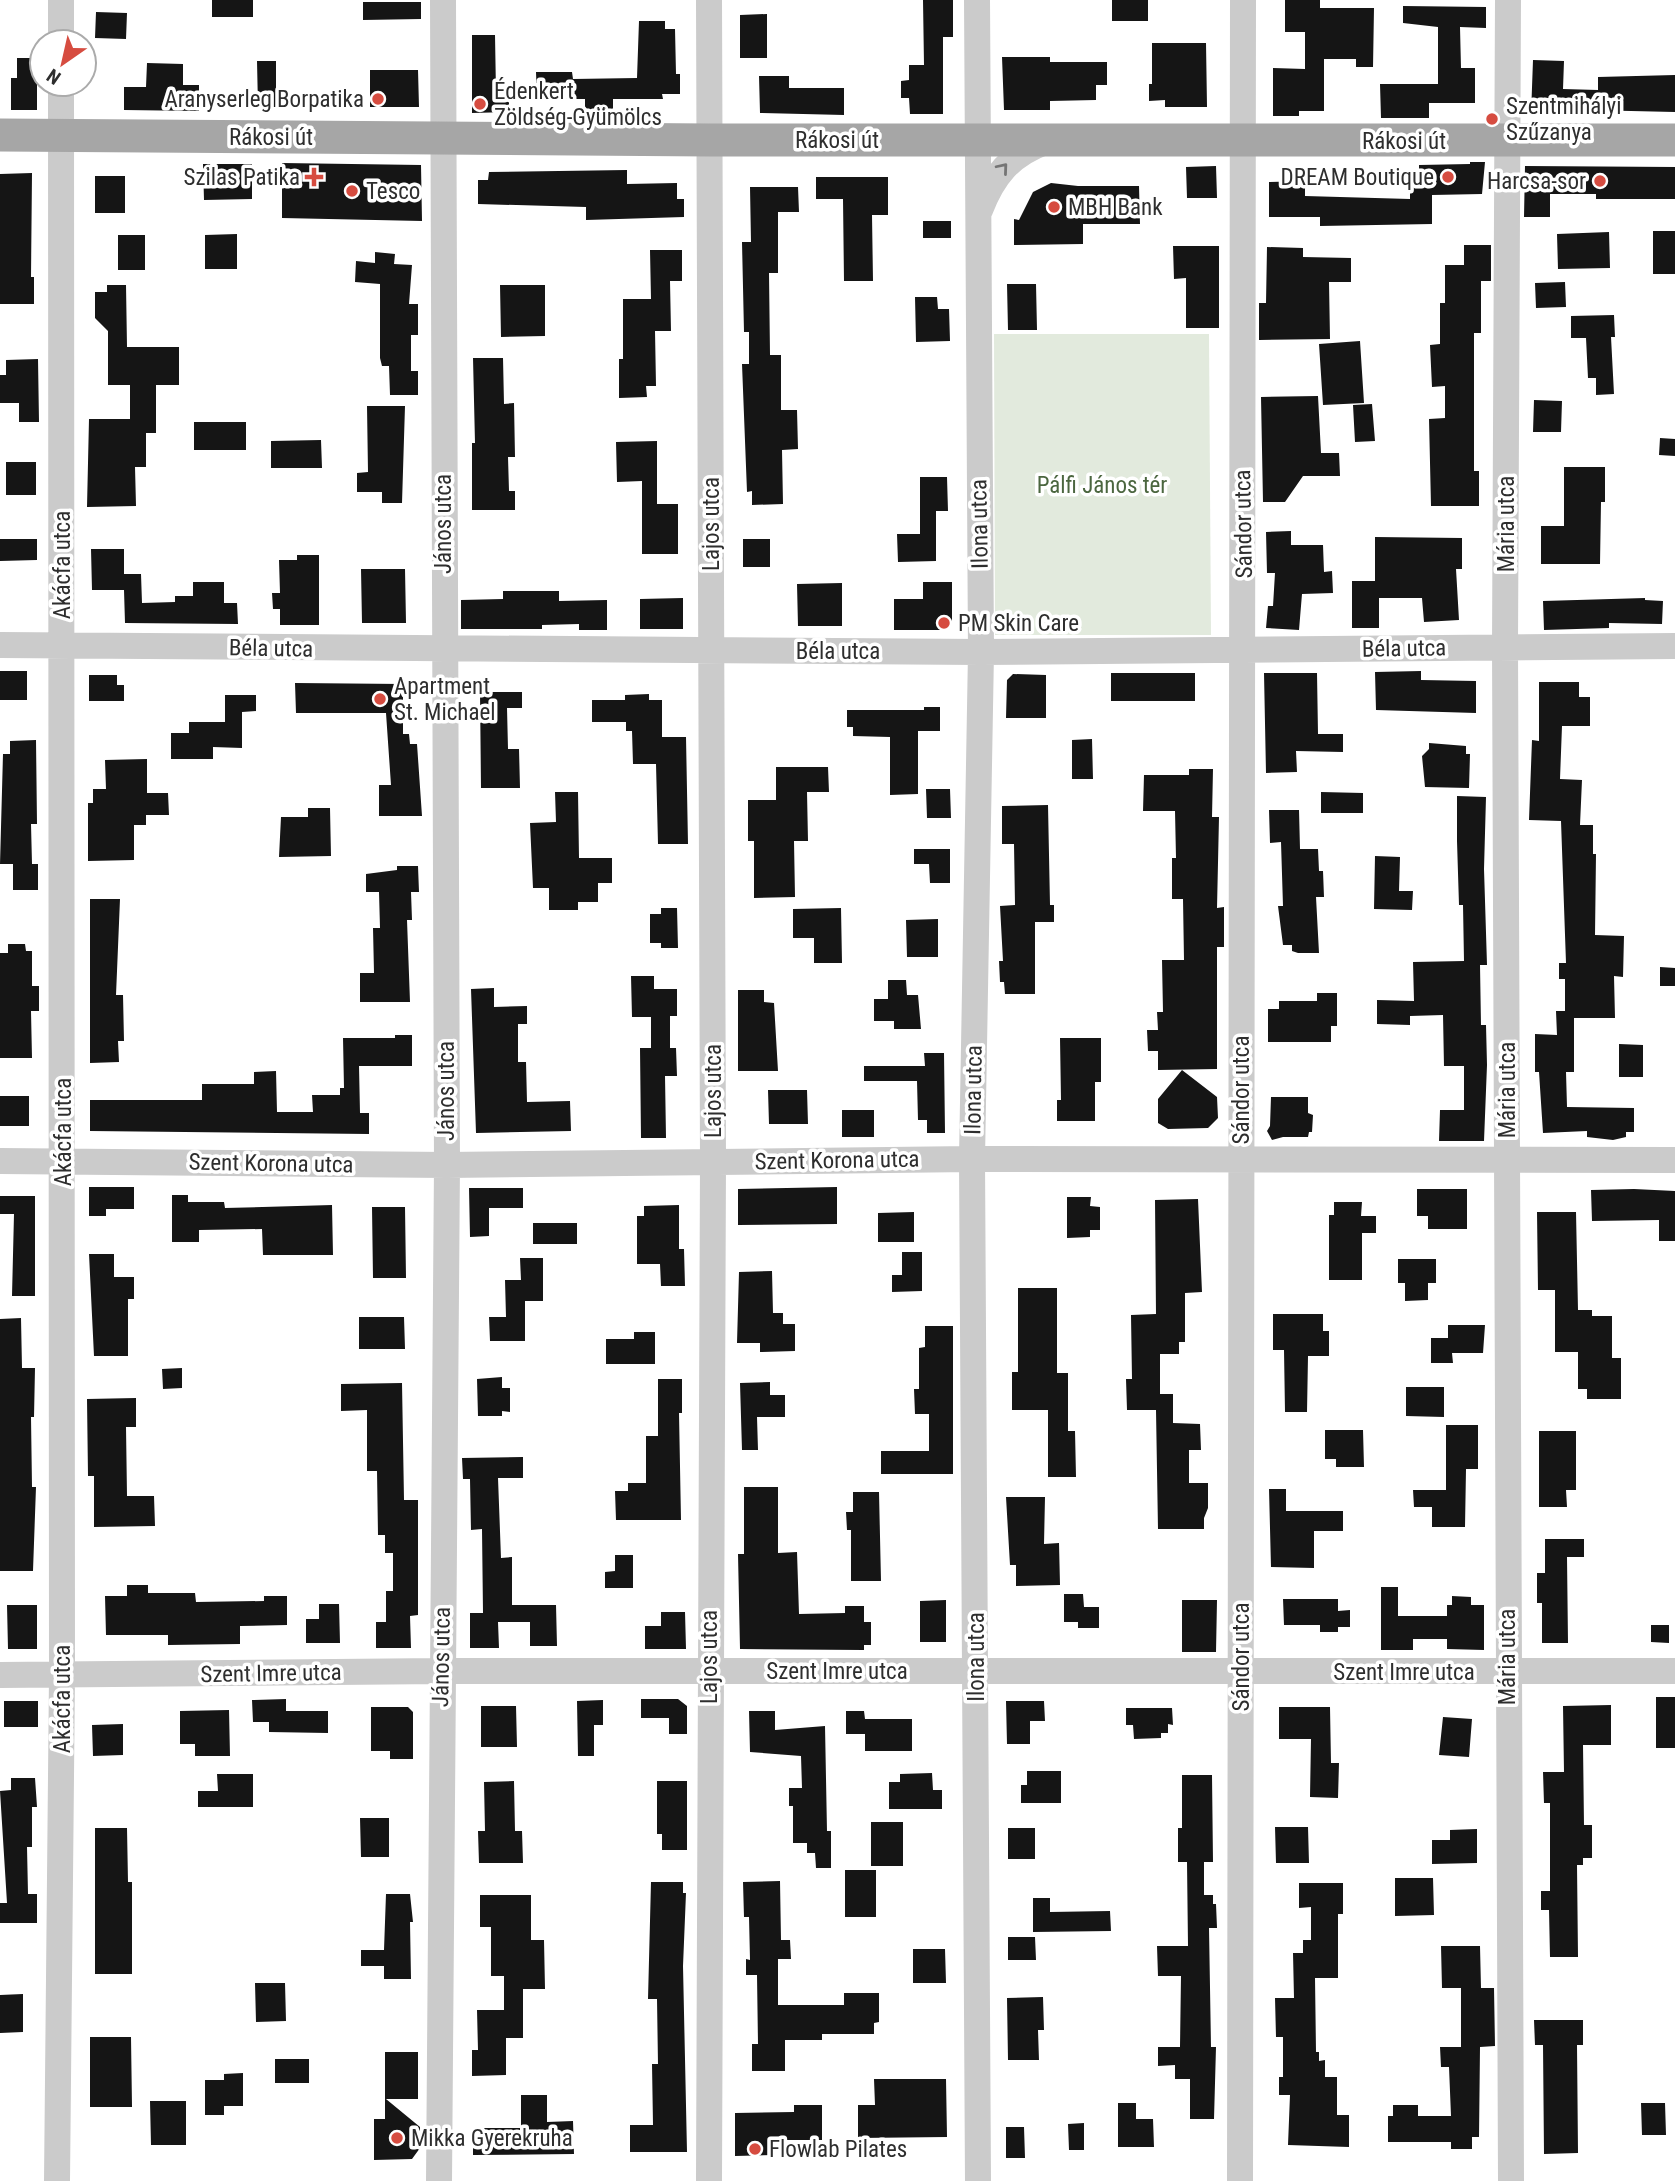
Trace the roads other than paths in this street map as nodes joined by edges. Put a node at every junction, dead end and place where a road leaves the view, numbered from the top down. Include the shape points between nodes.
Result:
1 (61, 0) edge
2 (443, 0) edge
3 (709, 0) edge
4 (977, 0) edge
5 (1243, 0) edge
6 (1508, 0) edge
7 (61, 28) edge
8 (61, 98) edge
9 (0, 135) edge
10 (61, 136) junction
11 (443, 137) junction
12 (710, 140) junction
13 (977, 140) junction
14 (1051, 140) junction
15 (1675, 140) edge
16 (1244, 141) junction
17 (1510, 141) junction
18 (977, 218) junction
19 (0, 645) edge
20 (62, 646) junction
21 (1505, 646) junction
22 (1675, 646) edge
23 (443, 650) junction
24 (712, 650) junction
25 (1244, 651) junction
26 (981, 652) junction
27 (972, 1159) junction
28 (1240, 1159) junction
29 (63, 1160) junction
30 (1507, 1160) junction
31 (1675, 1160) edge
32 (0, 1161) edge
33 (713, 1161) junction
34 (447, 1165) junction
35 (441, 1671) junction
36 (976, 1671) junction
37 (1675, 1671) edge
38 (709, 1672) junction
39 (1241, 1672) junction
40 (1507, 1672) junction
41 (0, 1675) edge
42 (62, 1675) junction
43 (57, 2181) edge
44 (439, 2181) edge
45 (709, 2181) edge
46 (978, 2181) edge
47 (1240, 2181) edge
48 (1511, 2181) edge

1 - 7 street
2 - 11 street, János utca
3 - 12 street, Lajos utca
4 - 13 street, Ilona utca
5 - 16 street, Sándor utca
6 - 17 street, Mária utca
8 - 10 street, Akácfa utca
9 - 10 main road, Rákosi út
10 - 11 main road, Rákosi út
10 - 20 street, Akácfa utca
11 - 12 main road, Rákosi út
11 - 23 street, János utca
12 - 13 main road, Rákosi út
12 - 24 street, Lajos utca
13 - 14 main road, Rákosi út
13 - 18 street, Ilona utca
14 - 16 main road, Rákosi út
18 -> 14 street via 988,190 1012,158
15 - 17 main road, Rákosi út
16 - 17 main road, Rákosi út
16 - 25 street, Sándor utca
17 - 21 street, Mária utca
18 - 26 street, Ilona utca
19 - 20 street, Béla utca
20 - 23 street, Béla utca
20 - 29 street, Akácfa utca
21 - 22 street, Béla utca
21 - 25 street, Béla utca
21 - 30 street, Mária utca
23 - 24 street, Béla utca
23 - 34 street, János utca
24 - 26 street, Béla utca
24 - 33 street, Lajos utca
25 - 26 street, Béla utca
25 - 28 street, Sándor utca
26 - 27 street, Ilona utca
27 - 28 street, Szent Korona utca
27 - 33 street, Szent Korona utca
27 - 36 street, Ilona utca
28 - 30 street, Szent Korona utca
28 - 39 street, Sándor utca
29 - 32 street, Szent Korona utca
29 - 34 street, Szent Korona utca
29 - 42 street, Akácfa utca
30 - 31 street, Szent Korona utca
30 - 40 street, Mária utca
33 - 34 street, Szent Korona utca
33 - 38 street, Lajos utca
34 - 35 street, János utca
35 - 38 street, Szent Imre utca
35 - 42 street, Szent Imre utca
35 - 44 street, János utca
36 - 38 street, Szent Imre utca
36 - 39 street, Szent Imre utca
36 - 46 street, Ilona utca
37 - 40 street, Szent Imre utca
38 - 45 street, Lajos utca
39 - 40 street, Szent Imre utca
39 - 47 street, Sándor utca
40 - 48 street, Mária utca
41 - 42 street, Szent Imre utca
42 - 43 street, Akácfa utca

